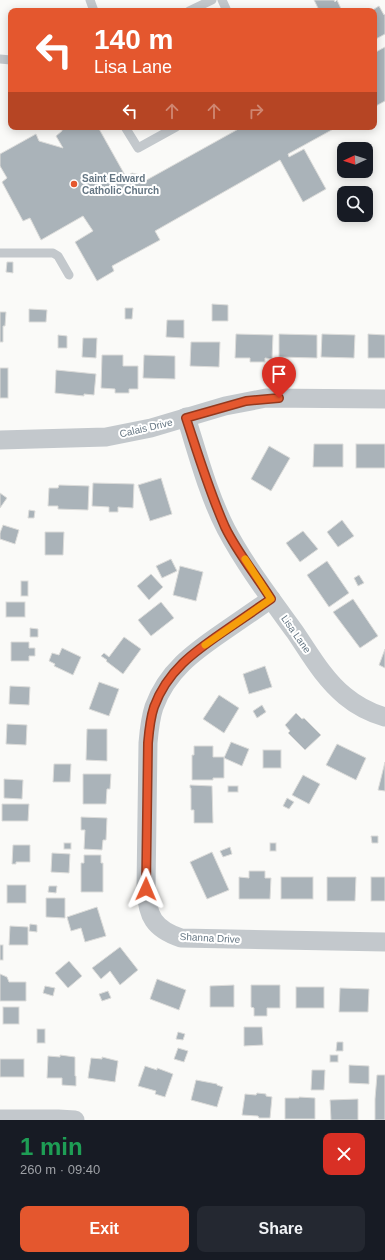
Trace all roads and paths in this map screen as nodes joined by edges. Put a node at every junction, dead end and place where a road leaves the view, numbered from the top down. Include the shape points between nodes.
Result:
1 (212, 0) edge
2 (195, 8) edge
3 (127, 130) edge
4 (171, 130) edge
5 (0, 253) edge
6 (69, 275) dead end
7 (385, 399) edge
8 (186, 418) junction
9 (0, 440) edge
10 (271, 599) junction
11 (385, 717) edge
12 (385, 942) edge
13 (0, 1119) edge
14 (75, 1120) edge

1 - 2 lane
3 - 4 lane via 138,148
5 - 6 lane via 52,253 58,256
7 - 8 street, Calais Drive via 266,398 225,406
8 - 9 street, Calais Drive via 106,437
8 - 10 street, Lisa Lane via 208,486 226,528
10 - 11 street, Lisa Lane via 334,686 357,705
10 - 12 street, Shanna Drive via 184,661 169,678 154,707 148,743 146,889 149,910 160,927 181,938
13 - 14 street

